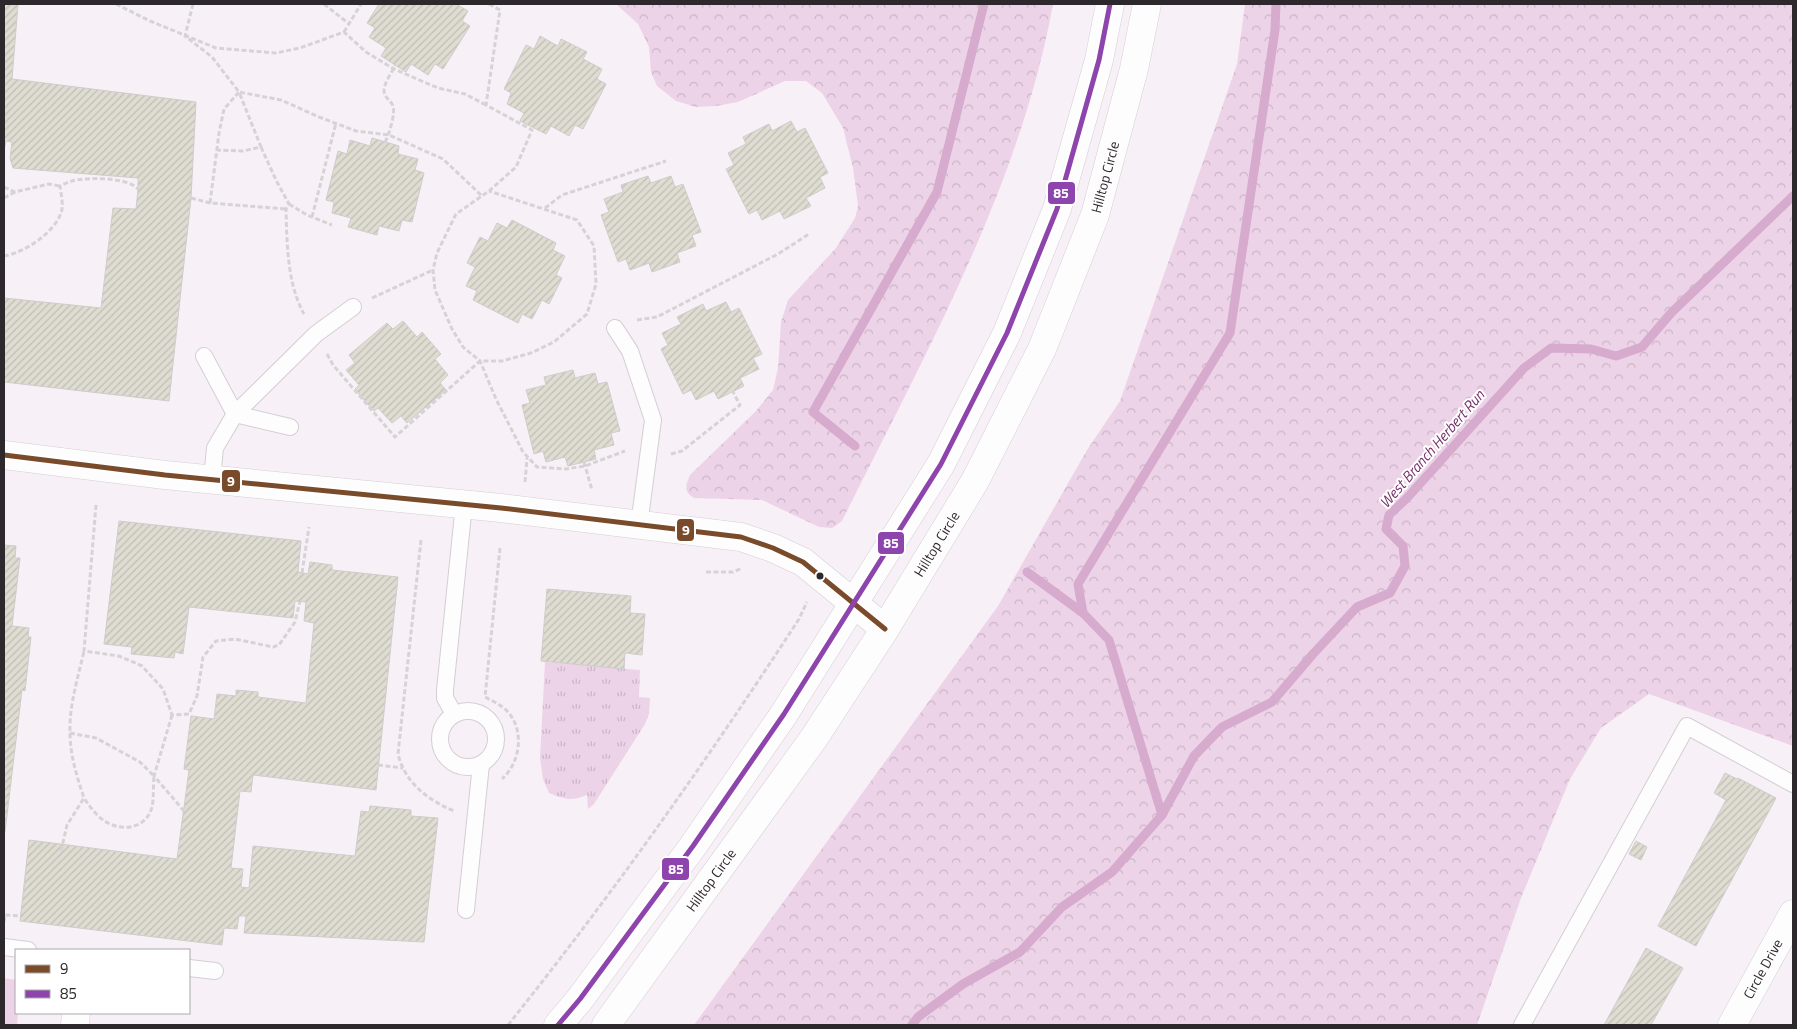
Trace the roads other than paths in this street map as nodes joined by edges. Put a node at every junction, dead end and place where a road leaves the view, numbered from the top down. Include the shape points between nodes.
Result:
1 (1110, 4) edge
2 (1147, 4) edge
3 (353, 307) road end
4 (615, 328) road end
5 (204, 356) dead end
6 (235, 414) junction
7 (290, 427) dead end
8 (4, 455) edge
9 (212, 480) junction
10 (464, 504) junction
11 (639, 525) junction
12 (854, 604) junction
13 (885, 629) junction
14 (454, 714) junction
15 (482, 764) junction
16 (1793, 784) edge
17 (466, 910) dead end
18 (1793, 914) edge
19 (4, 947) edge
20 (20, 949) edge
21 (190, 968) edge
22 (215, 971) dead end
23 (558, 1025) edge
24 (606, 1025) edge
25 (1522, 1025) edge
26 (1732, 1025) edge

1 - 12 street via 1099,60 1057,208 1007,333 940,464
2 - 13 street, Hilltop Circle via 1134,69 1095,215 1042,349 975,482
3 - 6 lane via 316,334
4 - 11 lane via 630,352 653,420
5 - 6 lane
6 - 7 lane
6 - 9 lane via 215,448
8 - 9 street
9 - 10 street
10 - 11 street
10 - 14 lane via 444,690
11 - 12 street via 741,537 773,548 803,562
12 - 13 street
12 - 23 street via 784,714 693,846
13 - 24 street, Hilltop Circle via 814,738
14 - 15 lane via 475,712 485,716 492,725 496,735 495,746
14 - 15 lane via 441,731 439,742 443,753 460,766
15 - 17 lane
16 - 25 lane via 1687,726
18 - 26 street, Circle Drive
19 - 20 lane
21 - 22 lane

